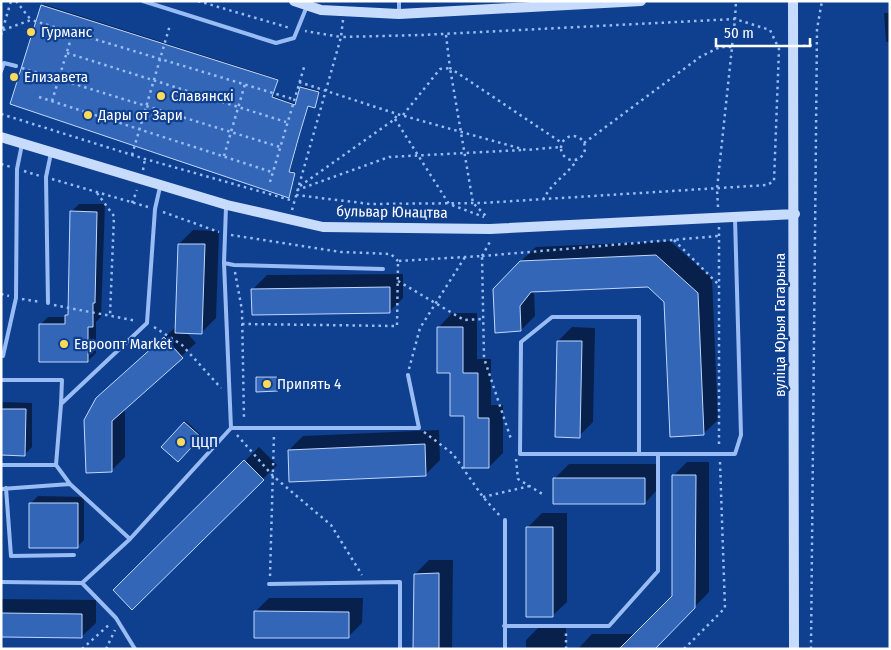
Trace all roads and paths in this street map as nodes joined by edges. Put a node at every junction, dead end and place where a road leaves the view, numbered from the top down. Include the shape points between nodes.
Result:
1 (11, 1) edge
2 (16, 1) edge
3 (143, 1) edge
4 (198, 1) edge
5 (294, 1) edge
6 (399, 1) edge
7 (641, 1) edge
8 (736, 1) edge
9 (793, 1) edge
10 (822, 1) edge
11 (307, 5) junction
12 (322, 6) edge
13 (344, 12) junction
14 (399, 14) junction
15 (735, 19) junction
16 (31, 20) junction
17 (170, 25) dead end
18 (3, 30) junction
19 (298, 30) junction
20 (73, 32) junction
21 (446, 34) junction
22 (1, 35) edge
23 (342, 37) junction
24 (732, 47) junction
25 (67, 53) junction
26 (160, 58) junction
27 (305, 64) dead end
28 (16, 66) joint
29 (450, 68) junction
30 (1, 71) edge
31 (59, 78) junction
32 (154, 80) junction
33 (299, 82) junction
34 (245, 84) junction
35 (325, 89) junction
36 (39, 97) dead end
37 (293, 99) junction
38 (52, 101) junction
39 (147, 106) junction
40 (238, 107) junction
41 (1, 114) edge
42 (397, 114) junction
43 (403, 115) junction
44 (395, 118) junction
45 (286, 122) junction
46 (140, 130) junction
47 (461, 130) junction
48 (231, 132) junction
49 (1, 137) edge
50 (584, 143) junction
51 (22, 144) junction
52 (561, 145) junction
53 (280, 147) junction
54 (526, 150) junction
55 (51, 152) junction
56 (464, 153) junction
57 (132, 155) junction
58 (224, 156) junction
59 (419, 156) junction
60 (577, 160) junction
61 (1, 164) edge
62 (17, 169) junction
63 (272, 172) junction
64 (46, 177) junction
65 (270, 182) dead end
66 (160, 185) junction
67 (298, 188) junction
68 (717, 189) junction
69 (96, 192) junction
70 (296, 195) junction
71 (543, 200) junction
72 (294, 201) junction
73 (450, 204) junction
74 (473, 204) junction
75 (227, 205) junction
76 (155, 209) junction
77 (795, 214) junction
78 (735, 215) junction
79 (719, 216) junction
80 (488, 218) dead end
81 (290, 219) junction
82 (224, 233) junction
83 (232, 235) junction
84 (719, 236) junction
85 (674, 240) junction
86 (232, 243) dead end
87 (482, 256) junction
88 (465, 257) junction
89 (398, 261) junction
90 (224, 263) junction
91 (234, 265) junction
92 (383, 269) dead end
93 (398, 281) junction
94 (719, 285) junction
95 (1, 294) edge
96 (16, 298) junction
97 (48, 303) junction
98 (435, 303) junction
99 (110, 315) junction
100 (483, 319) junction
101 (147, 323) junction
102 (242, 324) junction
103 (3, 356) dead end
104 (408, 375) joint
105 (1, 380) edge
106 (230, 397) junction
107 (61, 404) junction
108 (231, 428) junction
109 (244, 428) junction
110 (274, 428) junction
111 (418, 428) junction
112 (514, 448) dead end
113 (515, 454) dead end
114 (639, 454) junction
115 (658, 454) junction
116 (720, 454) junction
117 (1, 465) edge
118 (56, 465) junction
119 (272, 476) junction
120 (70, 484) junction
121 (530, 486) junction
122 (4, 489) edge
123 (544, 495) dead end
124 (483, 497) junction
125 (505, 520) joint
126 (130, 539) junction
127 (74, 555) dead end
128 (1, 582) edge
129 (82, 583) junction
130 (367, 583) junction
131 (269, 584) joint
132 (118, 620) junction
133 (504, 626) junction
134 (566, 626) junction
135 (82, 649) edge
136 (106, 649) edge
137 (135, 649) edge
138 (400, 649) edge
139 (505, 649) edge
140 (566, 649) edge
141 (684, 649) edge
142 (794, 649) edge
143 (811, 649) edge

1 - 18 path
2 - 16 path
3 - 19 lane via 276,43 289,41
4 - 19 path
5 - 11 main road
6 - 14 lane
7 - 14 main road
8 - 15 path
9 - 77 main road, вуліца Юрыя Гагарына
10 - 143 path via 816,29
11 - 12 main road
11 - 19 lane
12 - 13 main road
13 - 14 main road
13 - 23 path
15 - 21 path
15 - 24 path
15 - 68 path via 770,30 779,49 774,181 767,185
16 - 18 path
16 - 20 path
17 - 26 path
18 - 22 path
19 - 23 path
20 - 25 path
20 - 26 path
21 - 23 path
21 - 29 path
23 - 35 path
24 - 50 path via 720,47 700,57
24 - 68 path
25 - 31 path
25 - 32 path
26 - 32 path
26 - 34 path
27 - 33 path
28 - 30 lane via 4,63
28 - 31 path
29 - 43 path via 440,69
29 - 47 path
29 - 52 path
31 - 38 path
31 - 39 path
32 - 39 path
32 - 40 path
33 - 35 path
33 - 37 path
34 - 37 path
34 - 40 path
35 - 42 path
35 - 67 path
36 - 38 path
37 - 45 path
38 - 46 path
39 - 46 path
39 - 48 path
40 - 45 path
40 - 48 path
41 - 57 path
42 - 43 path
42 - 44 path
43 - 47 path
44 - 59 path
44 - 67 path
45 - 53 path
46 - 57 path
46 - 58 path
47 - 54 path
47 - 56 path
48 - 53 path
48 - 58 path
49 - 51 main road, бульвар Юнацтва
50 - 52 path via 579,137 571,136
50 - 60 path via 585,151
51 - 55 main road, бульвар Юнацтва
51 - 62 lane
52 - 54 path
52 - 60 path via 565,158
53 - 63 path
54 - 56 path
55 - 64 lane
55 - 66 main road, бульвар Юнацтва
56 - 59 path
56 - 74 path
57 - 72 path
58 - 63 path
59 - 67 path via 389,157
59 - 73 path
60 - 71 path via 548,190
61 - 62 path
62 - 64 path
62 - 96 lane
63 - 65 path
64 - 69 path
64 - 97 lane
66 - 75 main road, бульвар Юнацтва
66 - 76 lane
67 - 70 path
68 - 71 path
68 - 79 path
69 - 76 path
69 - 99 path via 114,216
70 - 72 path
70 - 73 path via 370,204
71 - 74 path
72 - 81 path
73 - 74 path
73 - 80 path
75 - 81 main road, бульвар Юнацтва
75 - 82 lane
76 - 82 path
76 - 101 lane
77 - 78 main road, бульвар Юнацтва
77 - 142 main road, вуліца Юрыя Гагарына
78 - 79 main road, бульвар Юнацтва
78 - 116 lane via 741,434 735,454
79 - 81 main road, бульвар Юнацтва via 490,229 323,227
79 - 84 path
82 - 83 path
82 - 90 lane
83 - 86 path
83 - 89 path via 341,252 391,254
84 - 85 path
84 - 94 path
85 - 87 path
85 - 94 path
87 - 88 path
87 - 100 path
88 - 89 path
88 - 98 path
89 - 93 path
90 - 91 lane
90 - 106 lane
91 - 92 lane
91 - 102 path
93 - 98 path
93 - 102 path via 397,326
94 - 116 path
95 - 96 path
96 - 97 path
96 - 103 lane
97 - 99 path
98 - 100 path via 464,320
98 - 104 path via 420,328
99 - 101 path
100 - 112 path via 484,358
101 - 106 path via 182,345
101 - 107 lane
102 - 109 path
104 - 111 lane
105 - 107 lane via 62,380
106 - 108 lane
107 - 118 lane
108 - 109 lane
108 - 119 path
108 - 126 lane
109 - 110 lane
110 - 111 lane
110 - 119 path
111 - 124 path via 453,454
113 - 121 path via 518,479
114 - 114 lane via 639,317 552,317 521,342 520,454
114 - 115 lane
115 - 116 lane
115 - 134 lane via 658,571 609,626
116 - 141 path via 726,608
117 - 118 lane
118 - 120 lane
119 - 130 path via 331,525
119 - 131 path
120 - 122 lane
120 - 126 lane
121 - 123 path
121 - 124 path
122 - 127 lane via 11,556
124 - 125 path
125 - 133 lane
126 - 129 lane
128 - 129 lane
129 - 132 lane
130 - 131 lane
130 - 138 lane via 400,582
132 - 135 path
132 - 136 path
132 - 137 lane
133 - 134 lane
133 - 139 lane
134 - 140 path

